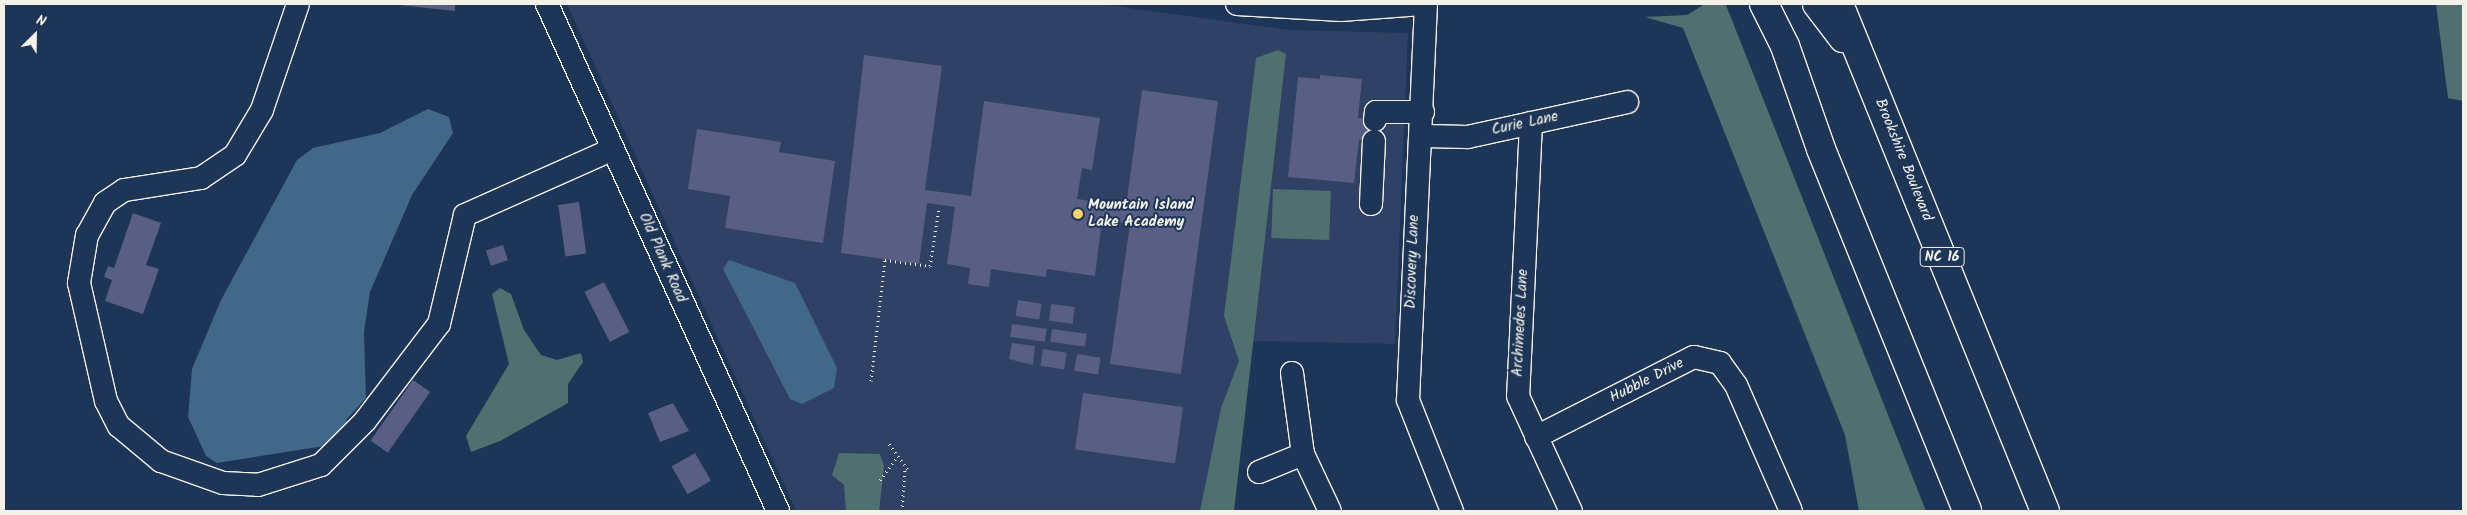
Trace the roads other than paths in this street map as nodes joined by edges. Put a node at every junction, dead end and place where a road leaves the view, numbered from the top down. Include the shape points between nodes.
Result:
1 (298, 4) edge
2 (547, 4) edge
3 (1237, 4) edge
4 (1424, 4) edge
5 (1764, 4) edge
6 (1817, 4) edge
7 (1839, 4) edge
8 (1865, 68) junction
9 (1627, 102) dead end
10 (1423, 112) junction
11 (1530, 124) junction
12 (1423, 136) junction
13 (613, 149) junction
14 (1371, 204) dead end
15 (1887, 312) junction
16 (1292, 373) dead end
17 (1536, 437) junction
18 (1303, 454) junction
19 (1259, 472) dead end
20 (778, 511) edge
21 (1330, 511) edge
22 (1452, 511) edge
23 (1571, 511) edge
24 (1791, 511) edge
25 (1967, 511) edge
26 (1986, 511) edge
27 (2045, 511) edge

1 - 13 street via 262,110 235,155 201,178 124,190 105,203 87,235 78,283 106,401 119,426 161,461 223,483 258,485 321,465 365,421 439,324 465,215
2 - 13 street, Old Plank Road
3 - 4 street via 1341,10
4 - 10 street, Discovery Lane
5 - 15 highway via 1785,46
6 - 8 highway
7 - 8 highway, Brookshire Boulevard / NC 16
8 - 27 highway, Brookshire Boulevard / NC 16
9 - 11 street, Curie Lane
10 - 12 street, Discovery Lane
10 - 14 street via 1376,112
11 - 12 street, Curie Lane via 1468,137
11 - 17 street, Archimedes Lane via 1518,396
12 - 22 street, Discovery Lane via 1415,206 1408,400
13 - 20 street, Old Plank Road
15 - 25 highway
15 - 26 highway via 1905,325
16 - 18 street
17 - 23 street, Archimedes Lane
17 - 24 street, Hubble Drive via 1694,357 1720,363 1736,385
18 - 19 street
18 - 21 street

